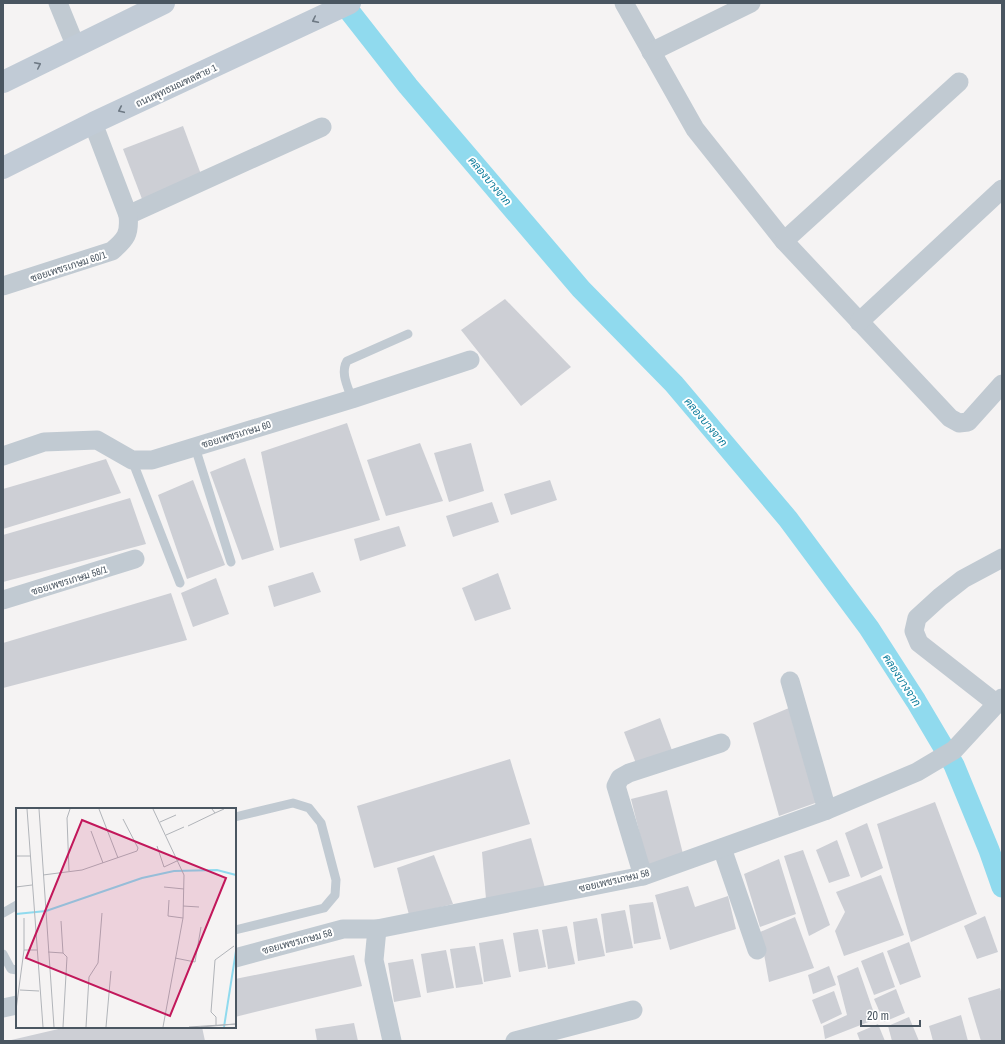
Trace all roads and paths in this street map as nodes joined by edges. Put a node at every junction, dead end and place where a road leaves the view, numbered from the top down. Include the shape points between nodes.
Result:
1 (58, 3) edge
2 (164, 3) edge
3 (350, 3) edge
4 (624, 3) edge
5 (751, 3) edge
6 (76, 47) junction
7 (651, 52) junction
8 (3, 82) edge
9 (959, 82) dead end
10 (93, 123) junction
11 (322, 127) dead end
12 (3, 168) edge
13 (1002, 189) edge
14 (128, 215) junction
15 (784, 241) junction
16 (3, 286) edge
17 (859, 322) junction
18 (408, 334) dead end
19 (470, 360) dead end
20 (1002, 384) edge
21 (352, 399) junction
22 (195, 447) junction
23 (3, 456) edge
24 (132, 460) junction
25 (1002, 558) edge
26 (135, 559) dead end
27 (231, 562) dead end
28 (180, 583) dead end
29 (3, 600) edge
30 (790, 681) dead end
31 (999, 701) edge
32 (721, 743) dead end
33 (826, 810) junction
34 (236, 817) edge
35 (722, 848) junction
36 (643, 876) junction
37 (16, 906) edge
38 (3, 912) edge
39 (378, 929) junction
40 (236, 930) edge
41 (757, 950) dead end
42 (3, 954) edge
43 (236, 958) edge
44 (16, 970) edge
45 (16, 1005) edge
46 (3, 1008) edge
47 (633, 1010) dead end
48 (392, 1041) edge
49 (515, 1041) edge

1 - 6 street
2 - 6 main road
3 -> 10 main road, ถนนพุทธมณฑลสาย 1
4 - 7 street
5 - 7 street
8 -> 6 main road
7 - 15 street via 695,129
9 - 15 street
10 - 12 main road, ถนนพุทธมณฑลสาย 1
10 - 14 street, ซอยเพชรเกษม 60/1
11 - 14 street
13 - 17 street
14 - 16 street, ซอยเพชรเกษม 60/1 via 130,229 123,242 112,251
15 - 17 street
17 - 20 street via 950,418 958,423 968,422
18 - 21 lane via 347,361 344,376
19 - 21 street, ซอยเพชรเกษม 60
21 - 22 street, ซอยเพชรเกษม 60
22 - 24 street, ซอยเพชรเกษม 60 via 152,460
22 - 27 lane
23 - 24 street, ซอยเพชรเกษม 60 via 44,442 97,440
24 - 28 lane
25 - 31 street via 963,579 940,597 917,618 914,631 919,642
26 - 29 street, ซอยเพชรเกษม 58/1
30 - 33 street
31 - 33 street, ซอยเพชรเกษม 58 via 954,750 917,772
32 - 36 street via 620,778 616,786
33 - 35 street, ซอยเพชรเกษม 58
34 - 40 lane via 293,803 309,808 321,823 336,880 335,895 324,908
35 - 36 street, ซอยเพชรเกษม 58
35 - 41 street
36 - 39 street, ซอยเพชรเกษม 58
37 - 38 lane
39 - 43 street, ซอยเพชรเกษม 58 via 342,929
39 - 48 street via 374,960
42 - 44 lane via 11,968
45 - 46 street
47 - 49 street

